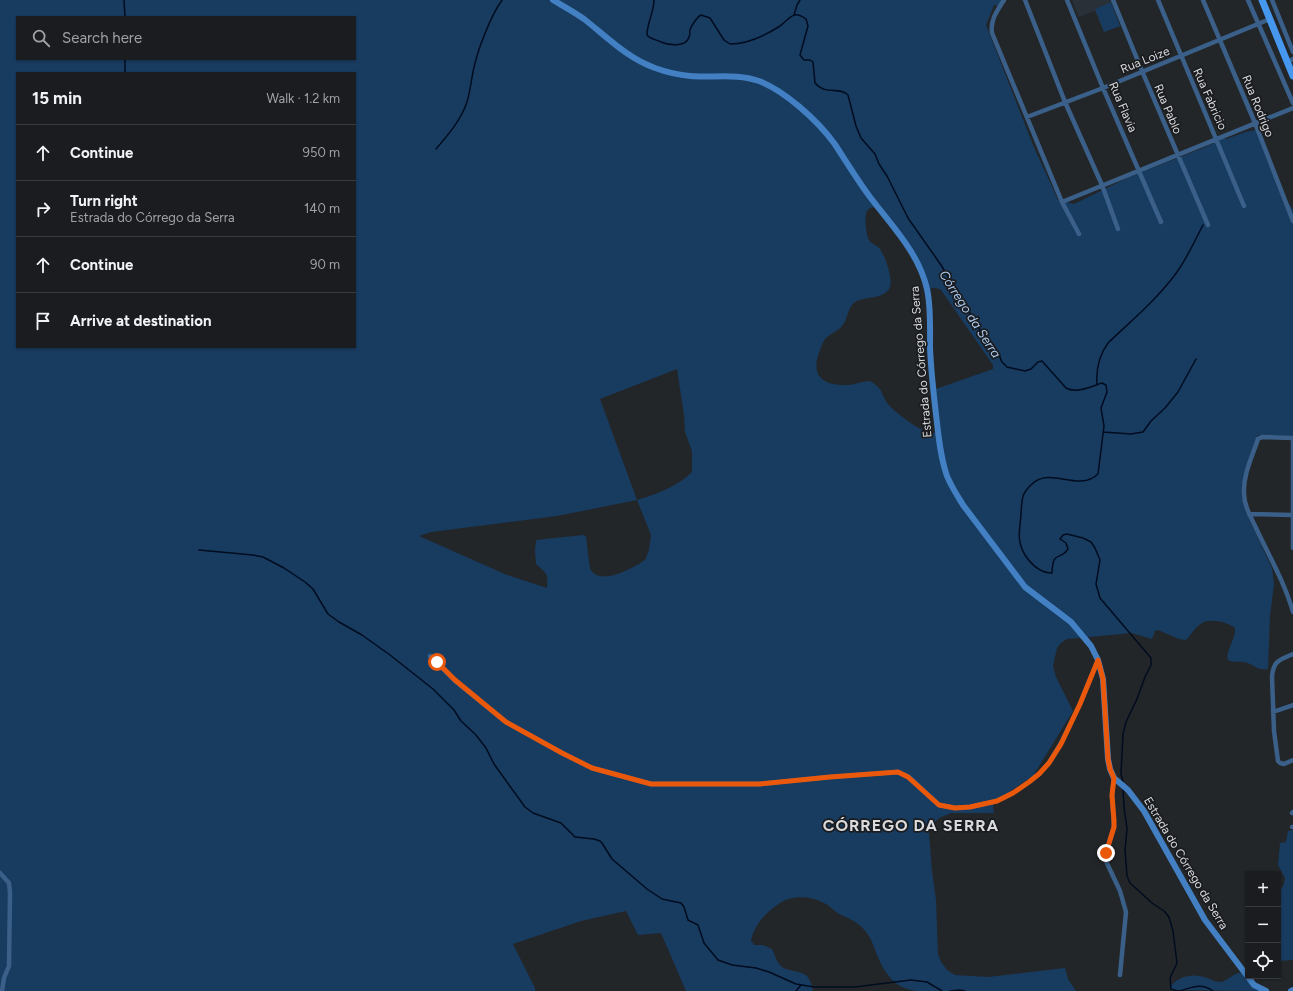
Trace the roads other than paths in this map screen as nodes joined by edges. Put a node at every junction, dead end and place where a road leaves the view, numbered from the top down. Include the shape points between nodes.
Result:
1 (553, 0) edge
2 (1004, 0) edge
3 (1025, 0) edge
4 (1067, 0) edge
5 (1113, 0) edge
6 (1158, 0) edge
7 (1203, 0) edge
8 (1248, 0) edge
9 (1262, 0) edge
10 (1272, 0) edge
11 (1270, 19) junction
12 (1258, 24) junction
13 (1220, 40) junction
14 (1293, 52) edge
15 (1180, 56) junction
16 (1290, 61) edge
17 (1142, 71) junction
18 (1293, 76) edge
19 (1103, 88) junction
20 (1065, 102) junction
21 (1293, 103) edge
22 (1293, 108) edge
23 (1027, 117) junction
24 (1255, 123) junction
25 (1216, 139) junction
26 (1177, 155) junction
27 (1139, 170) junction
28 (1102, 185) junction
29 (1062, 202) junction
30 (1244, 206) dead end
31 (1293, 221) edge
32 (1161, 222) dead end
33 (1208, 225) dead end
34 (1118, 229) dead end
35 (1078, 234) dead end
36 (1293, 438) edge
37 (1249, 514) junction
38 (1293, 515) edge
39 (1293, 548) edge
40 (1293, 612) edge
41 (1293, 654) edge
42 (430, 656) dead end
43 (1098, 660) junction
44 (1293, 705) edge
45 (1273, 712) junction
46 (1293, 760) edge
47 (1114, 778) junction
48 (0, 873) edge
49 (1120, 975) dead end
50 (2, 991) edge
51 (1266, 991) edge

1 - 43 street, Estrada do Córrego da Serra via 583,18 627,54 654,68 681,75 745,77 759,81 794,102 826,134 904,242 925,282 938,434 942,460 954,490 1025,587 1071,622 1091,646
2 - 23 street via 992,19 992,34
3 - 20 street
4 - 19 street, Rua Flavia
5 - 17 street, Rua Pablo
6 - 15 street, Rua Fabricio
7 - 13 street, Rua Rodrigo
8 - 12 street
9 - 11 main road
10 - 14 street
11 - 12 street, Rua Loize
11 - 16 main road
12 - 13 street, Rua Loize
12 - 21 street
13 - 15 street, Rua Loize
13 - 24 street, Rua Rodrigo
15 - 17 street, Rua Loize
15 - 25 street, Rua Fabricio
16 - 18 main road
17 - 19 street, Rua Loize
17 - 26 street, Rua Pablo
19 - 20 street, Rua Loize
19 - 27 street, Rua Flavia
20 - 23 street, Rua Loize
20 - 28 street
22 - 24 street
23 - 29 street
24 - 25 street
24 - 31 street, Rua Rodrigo
25 - 26 street
25 - 30 street, Rua Fabricio
26 - 27 street
26 - 33 street, Rua Pablo
27 - 28 street
27 - 32 street, Rua Flavia
28 - 29 street
28 - 34 street
29 - 35 street
36 - 37 street via 1262,437 1258,440 1244,481 1244,500
36 - 38 street
37 - 38 street
37 - 40 street via 1284,585
38 - 39 street
41 - 45 street via 1277,662 1273,668
42 - 43 street via 506,722 592,768 651,784 760,784 898,772 908,777 939,805 955,808 997,801 1039,774 1061,744
43 - 47 street, Estrada do Córrego da Serra via 1103,679 1108,759
44 - 45 street
45 - 46 street via 1278,761 1284,764
47 - 49 street via 1114,827 1105,859 1120,891 1126,912
47 - 51 street, Estrada do Córrego da Serra via 1128,790 1144,811 1205,920 1254,985
48 - 50 street via 9,883 10,893 10,966 4,978

